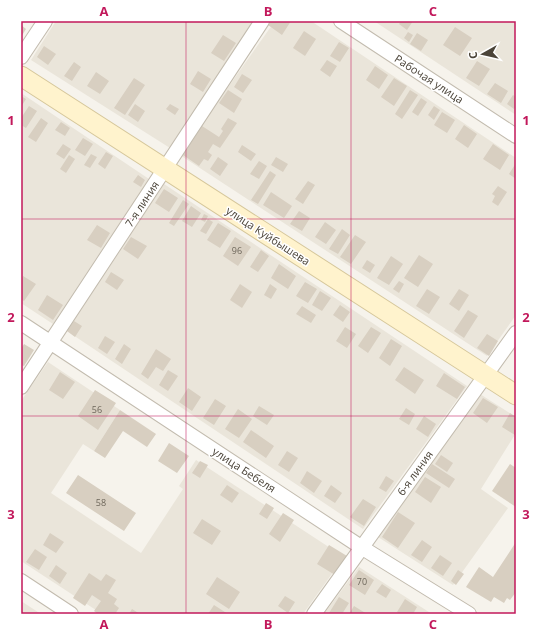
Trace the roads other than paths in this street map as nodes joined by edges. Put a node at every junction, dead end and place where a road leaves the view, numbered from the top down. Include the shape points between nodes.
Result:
1 (45, 21) edge
2 (262, 21) edge
3 (341, 21) edge
4 (21, 57) edge
5 (21, 76) edge
6 (516, 136) edge
7 (165, 169) junction
8 (21, 323) edge
9 (516, 333) edge
10 (51, 342) junction
11 (486, 376) junction
12 (21, 387) edge
13 (516, 395) edge
14 (361, 547) junction
15 (21, 581) edge
16 (71, 614) edge
17 (314, 614) edge
18 (469, 614) edge

1 - 4 street
2 - 7 street, 7-я линия
3 - 6 street, Рабочая улица
5 - 7 street, улица Куйбышева
7 - 10 street, 7-я линия
7 - 11 street, улица Куйбышева
8 - 10 street, улица Бебеля
9 - 11 street, 6-я линия
10 - 12 street, 7-я линия
10 - 14 street, улица Бебеля
11 - 13 street, улица Куйбышева
11 - 14 street, 6-я линия
14 - 17 street, 6-я линия
14 - 18 street, улица Бебеля
15 - 16 street

